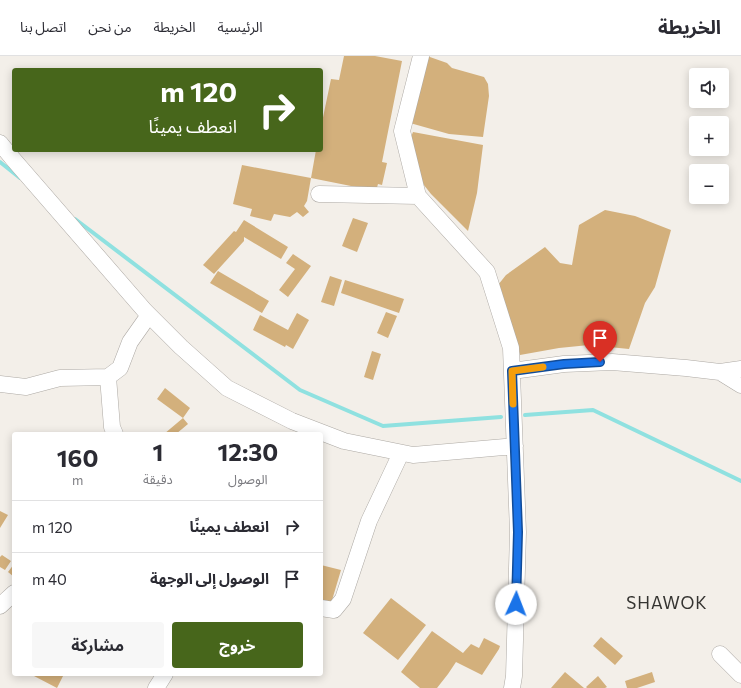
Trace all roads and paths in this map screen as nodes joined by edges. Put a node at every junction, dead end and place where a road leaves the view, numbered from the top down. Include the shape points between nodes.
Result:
1 (421, 56) edge
2 (0, 143) edge
3 (319, 194) dead end
4 (418, 196) junction
5 (149, 315) junction
6 (741, 369) edge
7 (512, 371) junction
8 (720, 372) junction
9 (108, 377) junction
10 (0, 384) edge
11 (741, 385) edge
12 (114, 432) edge
13 (321, 432) edge
14 (323, 433) edge
15 (515, 446) junction
16 (401, 453) junction
17 (12, 595) edge
18 (0, 606) edge
19 (323, 608) edge
20 (720, 654) dead end
21 (741, 675) edge
22 (164, 676) edge
23 (156, 688) edge
24 (512, 688) edge

1 - 4 street via 402,131
2 - 5 street
3 - 4 street
4 - 7 street via 487,272 511,348
5 - 9 street via 130,342 120,368
5 - 13 street via 227,388 292,421
6 - 8 street
7 - 8 street via 564,364 612,362
7 - 15 street
8 - 11 street
9 - 10 street via 60,378 26,387
9 - 12 street
14 - 16 street via 344,441
15 - 16 street via 413,455
15 - 24 street via 518,532
16 - 19 street via 369,521 343,599 334,610
17 - 18 street
20 - 21 street
22 - 23 street

